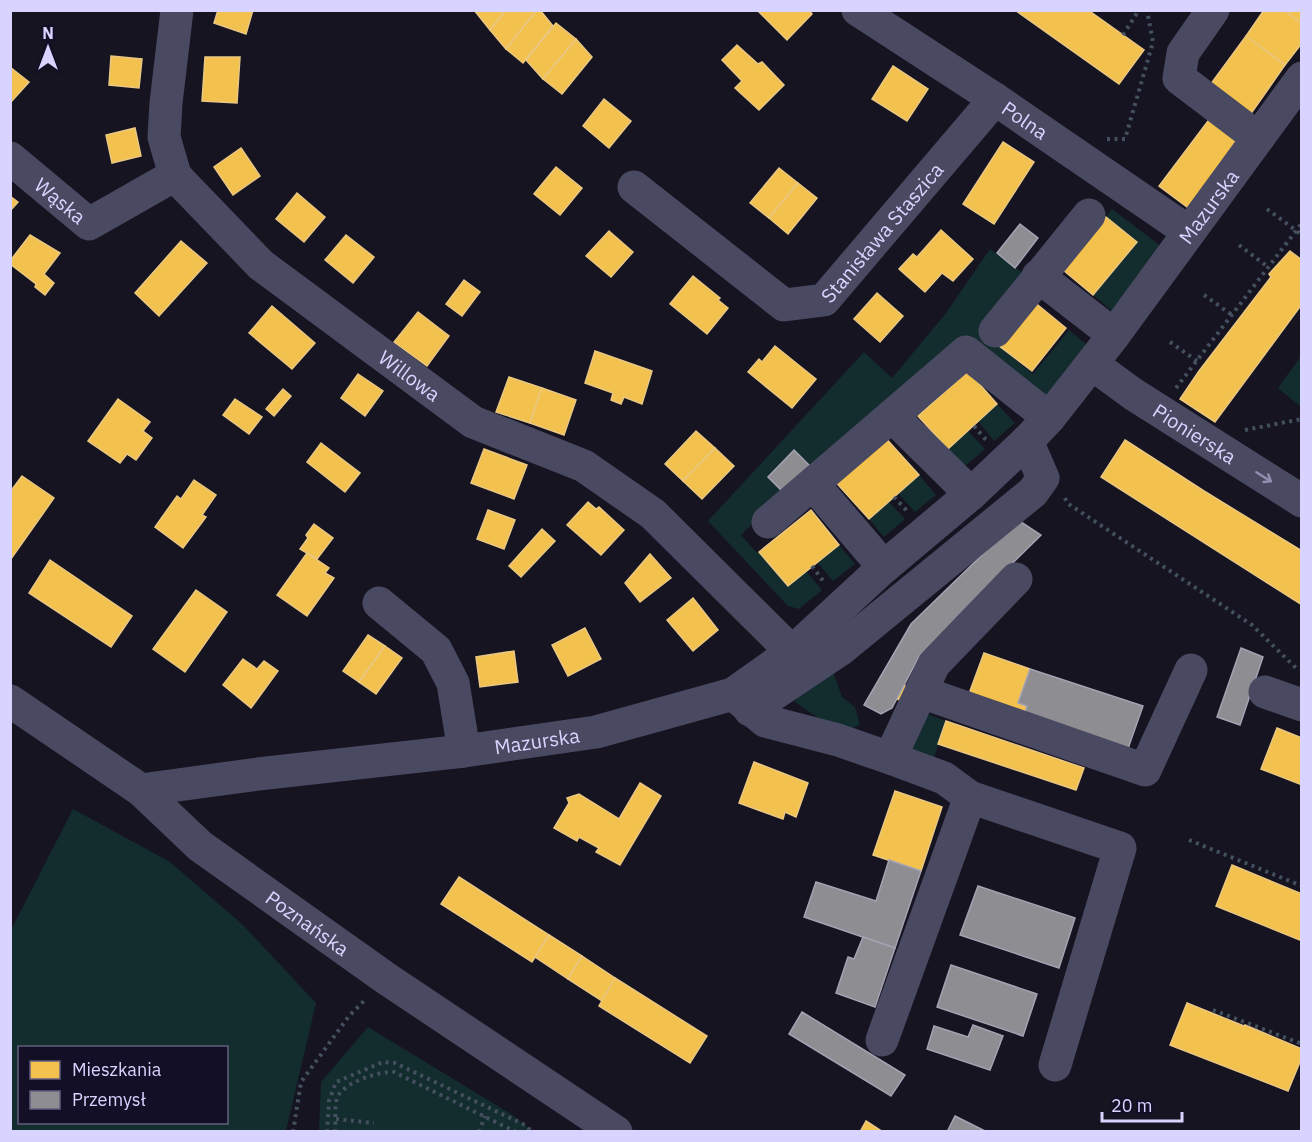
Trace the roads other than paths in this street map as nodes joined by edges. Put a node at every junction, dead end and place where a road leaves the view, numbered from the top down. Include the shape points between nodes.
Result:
1 (177, 10) edge
2 (858, 10) edge
3 (1214, 10) edge
4 (1302, 78) edge
5 (995, 99) junction
6 (1258, 138) junction
7 (10, 158) edge
8 (175, 175) junction
9 (634, 187) dead end
10 (1089, 215) dead end
11 (1189, 232) junction
12 (1038, 276) junction
13 (995, 331) dead end
14 (1114, 335) junction
15 (1092, 364) junction
16 (892, 416) junction
17 (1038, 430) junction
18 (813, 484) junction
19 (971, 494) junction
20 (1302, 501) edge
21 (768, 522) dead end
22 (884, 567) junction
23 (1016, 579) dead end
24 (379, 603) dead end
25 (792, 652) junction
26 (1191, 670) dead end
27 (921, 692) junction
28 (1265, 692) dead end
29 (10, 701) edge
30 (741, 702) junction
31 (1302, 704) edge
32 (464, 751) junction
33 (890, 758) junction
34 (141, 790) junction
35 (970, 797) junction
36 (882, 1040) dead end
37 (1055, 1065) dead end
38 (616, 1131) edge

1 - 8 street, Willowa via 164,137
2 - 5 street, Polna
3 - 6 street via 1183,53 1179,78
4 - 6 street, Mazurska
5 - 9 street, Stanisława Staszica via 824,300 784,305
5 - 11 street, Polna
6 - 11 street, Mazurska
7 - 8 street, Wąska via 89,224
8 - 25 street, Willowa via 261,265 473,422 584,466 653,514
10 - 12 street
11 - 14 street, Mazurska
12 - 13 street
12 - 14 street
14 - 15 street, Mazurska
15 - 17 street, Mazurska
15 -> 20 street, Pionierska
16 - 17 street via 966,352
16 - 18 street
16 - 19 street
17 - 19 street, Mazurska
17 - 30 street via 1042,478 1034,492 841,649
18 - 21 street
18 - 22 street
19 - 22 street, Mazurska
22 - 25 street, Mazurska
23 - 27 street via 934,664
24 - 32 street via 436,650 453,683
25 - 30 street, Mazurska
26 - 27 street via 1145,770
27 - 33 street
28 - 31 street
29 - 34 street, Poznańska
30 - 32 street, Mazurska via 596,732
30 - 33 street via 765,721
32 - 34 street, Mazurska
33 - 35 street via 944,778
34 - 38 street, Poznańska via 200,846 387,979
35 - 36 street
35 - 37 street via 1120,848

